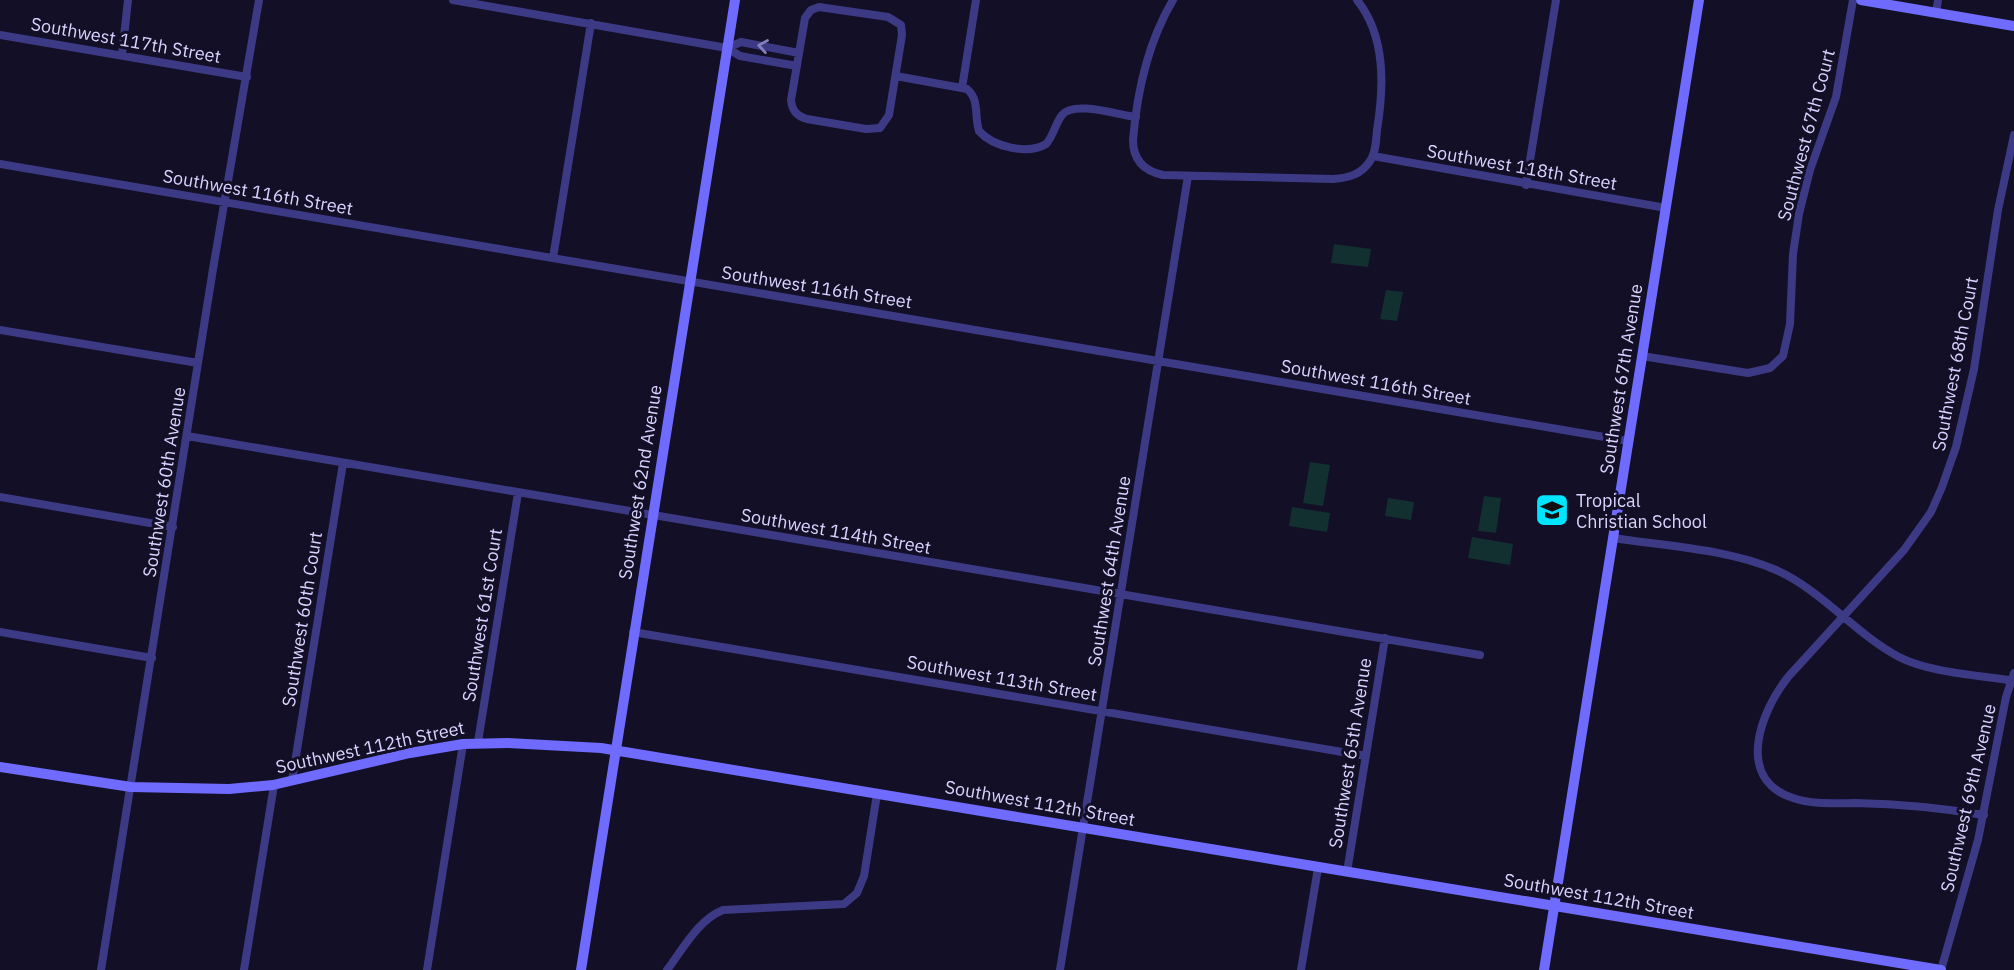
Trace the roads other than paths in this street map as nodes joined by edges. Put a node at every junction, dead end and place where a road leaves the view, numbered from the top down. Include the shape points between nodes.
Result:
1 (128, 0) edge
2 (259, 0) edge
3 (453, 0) edge
4 (735, 0) edge
5 (976, 0) edge
6 (1174, 0) edge
7 (1357, 0) edge
8 (1556, 0) edge
9 (1699, 0) edge
10 (1853, 0) edge
11 (1861, 0) edge
12 (1938, 0) edge
13 (1936, 13) junction
14 (591, 23) junction
15 (2014, 26) edge
16 (0, 35) edge
17 (727, 48) junction
18 (799, 53) junction
19 (122, 55) junction
20 (797, 66) junction
21 (896, 76) junction
22 (247, 77) junction
23 (962, 88) junction
24 (1136, 117) junction
25 (2014, 135) edge
26 (1373, 156) junction
27 (0, 164) edge
28 (2010, 172) edge
29 (1188, 176) junction
30 (1526, 184) junction
31 (225, 202) junction
32 (1666, 208) junction
33 (553, 258) junction
34 (690, 282) junction
35 (0, 330) edge
36 (1642, 356) junction
37 (1158, 360) junction
38 (198, 363) junction
39 (187, 436) junction
40 (1628, 441) junction
41 (343, 463) junction
42 (518, 493) junction
43 (0, 497) edge
44 (653, 516) junction
45 (173, 527) junction
46 (1614, 538) junction
47 (1121, 595) junction
48 (1844, 616) junction
49 (0, 632) edge
50 (634, 632) junction
51 (1385, 638) junction
52 (1480, 655) dead end
53 (152, 658) junction
54 (2013, 678) edge
55 (1102, 711) junction
56 (478, 743) junction
57 (463, 744) junction
58 (615, 750) junction
59 (1366, 756) junction
60 (0, 766) edge
61 (292, 781) junction
62 (274, 785) junction
63 (131, 787) junction
64 (877, 794) junction
65 (1984, 815) junction
66 (1083, 828) junction
67 (1318, 868) junction
68 (1347, 872) junction
69 (1555, 906) junction
70 (101, 970) edge
71 (244, 970) edge
72 (428, 970) edge
73 (581, 970) edge
74 (667, 970) edge
75 (1060, 970) edge
76 (1301, 970) edge
77 (1544, 970) edge
78 (1941, 970) edge

1 - 19 street
2 - 22 street, Southwest 60th Avenue
3 - 14 street
4 - 17 main road, Southwest 62nd Avenue
5 - 23 street
6 - 24 street via 1149,52
7 - 26 street via 1371,24 1380,57 1382,86
8 - 30 street
9 - 32 main road, Southwest 67th Avenue
10 - 36 street, Southwest 67th Court via 1836,97 1799,214 1785,351 1770,368 1748,373
11 - 13 main road
12 - 13 street
13 - 15 main road
14 - 17 street
14 - 33 street
16 - 19 street, Southwest 117th Street
18 -> 17 street via 741,42
17 - 20 street via 740,56
17 - 34 main road, Southwest 62nd Avenue
18 - 20 street
18 - 21 street via 806,18 814,8 888,17 900,22 902,35
19 - 22 street, Southwest 117th Street
20 - 21 street via 791,100 795,113 866,130 880,128 889,115
21 - 23 street
22 - 31 street, Southwest 60th Avenue
23 - 24 street via 974,96 982,135 1014,147 1033,149 1046,144 1069,108
24 - 29 street via 1133,149 1139,163 1155,173
25 - 28 street, Southwest 68th Court
26 - 29 street via 1363,170 1346,178
26 - 30 street, Southwest 118th Street
27 - 31 street, Southwest 116th Street
28 - 48 street, Southwest 68th Court via 1952,461 1921,527
29 - 37 street, Southwest 64th Avenue
30 - 32 street, Southwest 118th Street
31 - 33 street, Southwest 116th Street
31 - 38 street, Southwest 60th Avenue
32 - 36 main road, Southwest 67th Avenue
33 - 34 street, Southwest 116th Street
34 - 37 street, Southwest 116th Street
34 - 44 main road, Southwest 62nd Avenue
35 - 38 street
36 - 40 main road, Southwest 67th Avenue
37 - 40 street, Southwest 116th Street
37 - 47 street, Southwest 64th Avenue
38 - 39 street, Southwest 60th Avenue
39 - 41 street, Southwest 114th Street
39 - 45 street, Southwest 60th Avenue
40 - 46 main road, Southwest 67th Avenue
41 - 42 street, Southwest 114th Street
41 - 61 street, Southwest 60th Court
42 - 44 street, Southwest 114th Street
42 - 56 street, Southwest 61st Court
43 - 45 street
44 - 47 street, Southwest 114th Street
44 - 50 main road, Southwest 62nd Avenue
45 - 53 street, Southwest 60th Avenue
46 - 48 street via 1766,566 1803,584
46 - 69 main road, Southwest 67th Avenue
47 - 51 street, Southwest 114th Street
47 - 55 street, Southwest 64th Avenue
48 - 54 street via 1868,638 1909,661
48 - 65 street, Southwest 68th Court via 1788,677 1768,709 1762,723 1761,771 1787,796 1809,802
49 - 53 street
50 - 55 street, Southwest 113th Street
50 - 58 main road, Southwest 62nd Avenue
51 - 52 street, Southwest 114th Street
51 - 59 street, Southwest 65th Avenue
53 - 63 street, Southwest 60th Avenue
54 - 65 street, Southwest 69th Avenue
55 - 59 street, Southwest 113th Street
55 - 66 street, Southwest 64th Avenue
56 - 57 main road, Southwest 112th Street
56 - 58 main road, Southwest 112th Street
57 - 61 main road, Southwest 112th Street
57 - 72 street
58 - 64 main road, Southwest 112th Street
58 - 73 main road, Southwest 62nd Avenue
59 - 68 street, Southwest 65th Avenue
60 - 63 main road, Southwest 112th Street
61 - 62 main road, Southwest 112th Street
62 - 63 main road, Southwest 112th Street
62 - 71 street
63 - 70 street, Southwest 60th Avenue
64 - 66 main road, Southwest 112th Street
64 - 74 street via 863,882 850,901 723,910 708,918
65 - 78 street, Southwest 69th Avenue
66 - 67 main road, Southwest 112th Street
66 - 75 street, Southwest 64th Avenue
67 - 68 main road, Southwest 112th Street
67 - 76 street, Southwest 65th Avenue
68 - 69 main road, Southwest 112th Street
69 - 77 main road, Southwest 67th Avenue
69 - 78 main road, Southwest 112th Street

